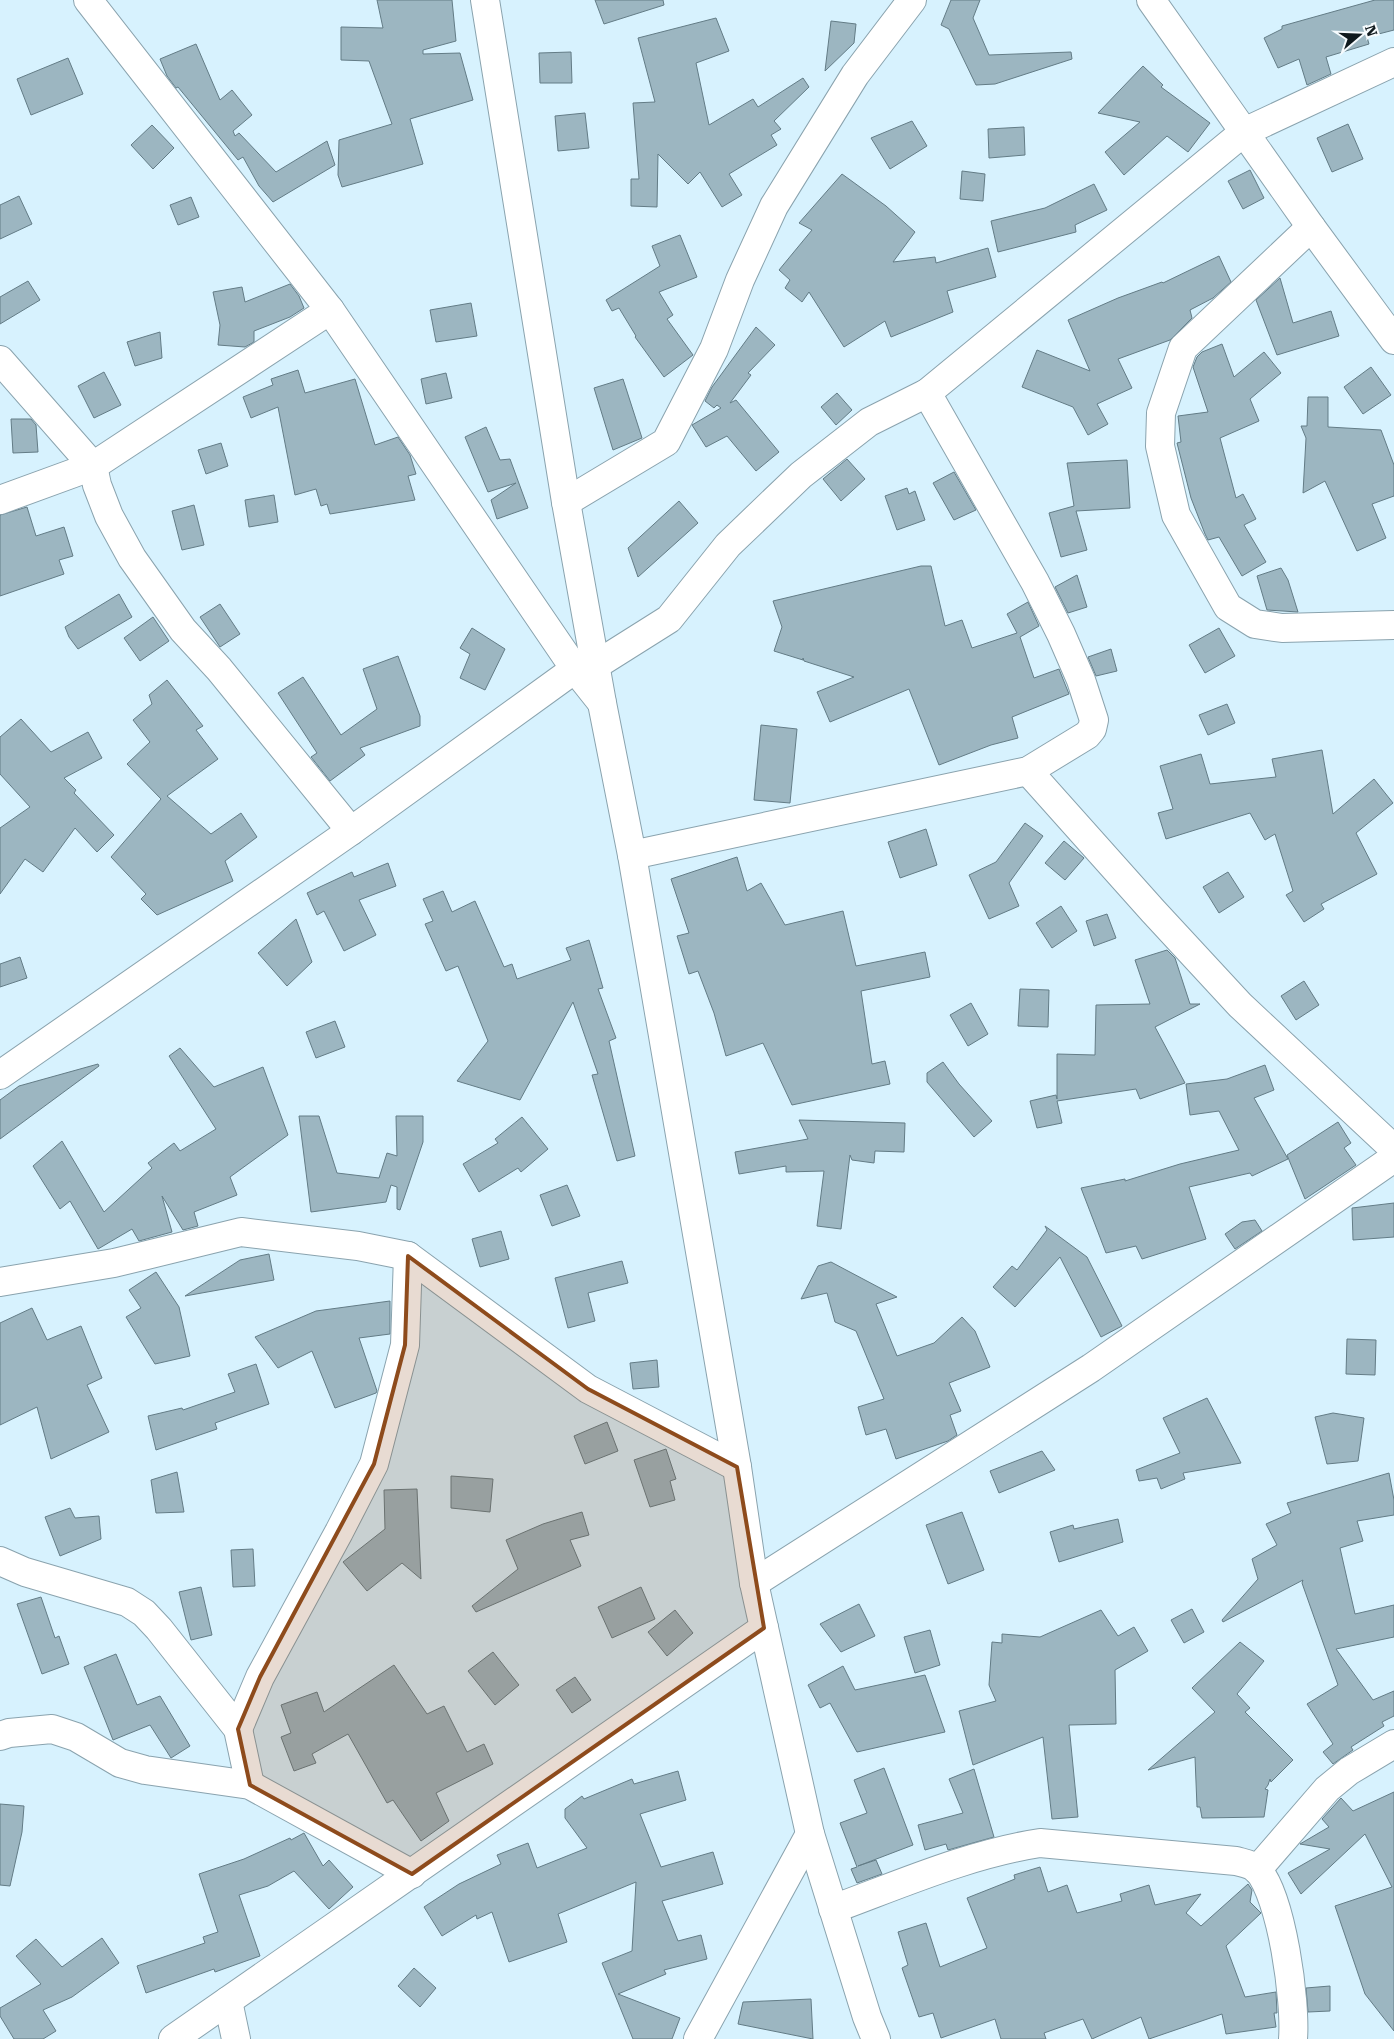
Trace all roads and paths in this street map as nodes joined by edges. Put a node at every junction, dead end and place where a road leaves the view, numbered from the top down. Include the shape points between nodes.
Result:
1 (88, 0) edge
2 (485, 0) edge
3 (912, 0) edge
4 (1151, 0) edge
5 (1394, 62) edge
6 (1244, 132) junction
7 (1311, 226) junction
8 (330, 310) junction
9 (1394, 340) edge
10 (0, 360) edge
11 (927, 393) junction
12 (93, 466) junction
13 (0, 500) edge
14 (566, 502) junction
15 (1394, 625) edge
16 (586, 667) junction
17 (1028, 771) junction
18 (351, 832) junction
19 (632, 855) junction
20 (0, 1075) edge
21 (1394, 1149) edge
22 (1394, 1158) edge
23 (408, 1256) junction
24 (0, 1282) edge
25 (737, 1467) junction
26 (0, 1561) edge
27 (754, 1584) junction
28 (764, 1628) junction
29 (238, 1729) junction
30 (0, 1736) edge
31 (1394, 1744) edge
32 (250, 1785) junction
33 (810, 1834) junction
34 (1257, 1870) junction
35 (412, 1874) junction
36 (833, 1909) junction
37 (228, 2001) junction
38 (173, 2039) edge
39 (236, 2039) edge
40 (698, 2039) edge
41 (876, 2039) edge
42 (1293, 2039) edge

1 - 8 street
2 - 14 street
3 - 14 street via 855,75 774,206 740,280 714,349 666,442
4 - 6 street
5 - 6 street
6 - 7 street
6 - 11 street
7 - 9 street
7 - 15 street via 1183,348 1161,413 1160,446 1176,515 1228,607 1255,624 1282,628
8 - 12 street
8 - 16 street
10 - 12 street
11 - 16 street via 869,422 800,475 728,546 669,619
11 - 17 street via 1035,582 1081,680 1094,720 1088,735
12 - 13 street
12 - 18 street via 109,516 138,566 183,630 219,669
14 - 16 street
16 - 18 street
16 - 19 street via 602,703
17 - 19 street
17 - 21 street via 1152,911 1240,1004
18 - 20 street
19 - 25 street
22 - 27 street via 1091,1368
23 - 24 street via 358,1246 241,1232 114,1263
23 - 25 street via 588,1389
23 - 29 street via 405,1346 374,1464 260,1678
25 - 27 street
26 - 29 street via 25,1572 135,1606 159,1629
27 - 28 street
28 - 33 street
28 - 35 street
29 - 32 street
30 - 32 street via 52,1729 76,1737 120,1763 145,1770
31 - 34 street via 1349,1771 1327,1789
32 - 35 street
33 - 36 street
33 - 40 street
34 - 36 street via 1236,1861 1040,1843 1008,1848
34 - 42 street via 1272,1898 1284,1942 1292,1990
35 - 37 street
36 - 41 street
37 - 38 street
37 - 39 street

